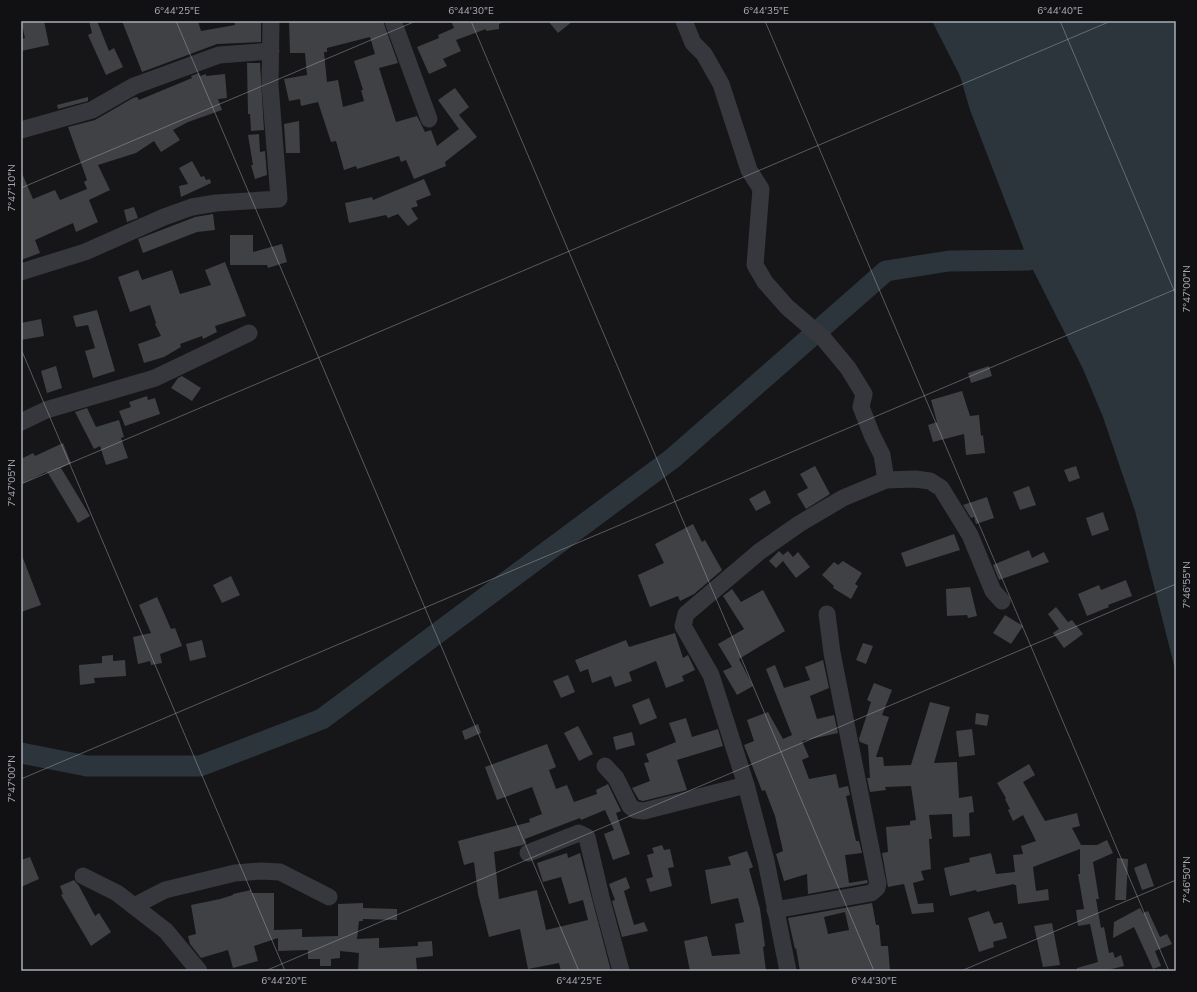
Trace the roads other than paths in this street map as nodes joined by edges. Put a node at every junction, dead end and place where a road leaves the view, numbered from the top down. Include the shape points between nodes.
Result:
1 (271, 21) edge
2 (392, 21) edge
3 (684, 21) edge
4 (271, 50) junction
5 (429, 119) dead end
6 (21, 130) edge
7 (21, 272) edge
8 (249, 333) dead end
9 (21, 422) edge
10 (886, 480) junction
11 (1002, 601) dead end
12 (827, 614) dead end
13 (605, 766) dead end
14 (746, 785) junction
15 (528, 854) dead end
16 (83, 876) dead end
17 (329, 897) dead end
18 (134, 906) junction
19 (775, 910) junction
20 (198, 971) edge
21 (621, 971) edge
22 (788, 971) edge

1 - 4 street
2 - 5 street
3 - 10 street via 693,43 704,54 721,84 749,170 761,190 755,265 765,282 787,307 823,338 848,368 864,394 861,407 882,455
4 - 6 street via 219,55 134,86 92,110
4 - 7 street via 270,85 279,199 192,207 85,252
8 - 9 street via 155,378 46,410
10 - 11 street via 930,481 941,488 970,535 993,591
10 - 14 street via 843,498 799,524 759,552 686,614 683,626 711,675
12 - 19 street via 832,653 878,884 871,893
13 - 14 street via 616,778 630,806 635,810 644,811
14 - 19 street via 766,861
15 - 21 street via 579,833 587,837 600,897
16 - 18 street via 117,893
17 - 18 street via 280,872 254,872 235,873 165,890
18 - 20 street via 166,931
19 - 22 street

